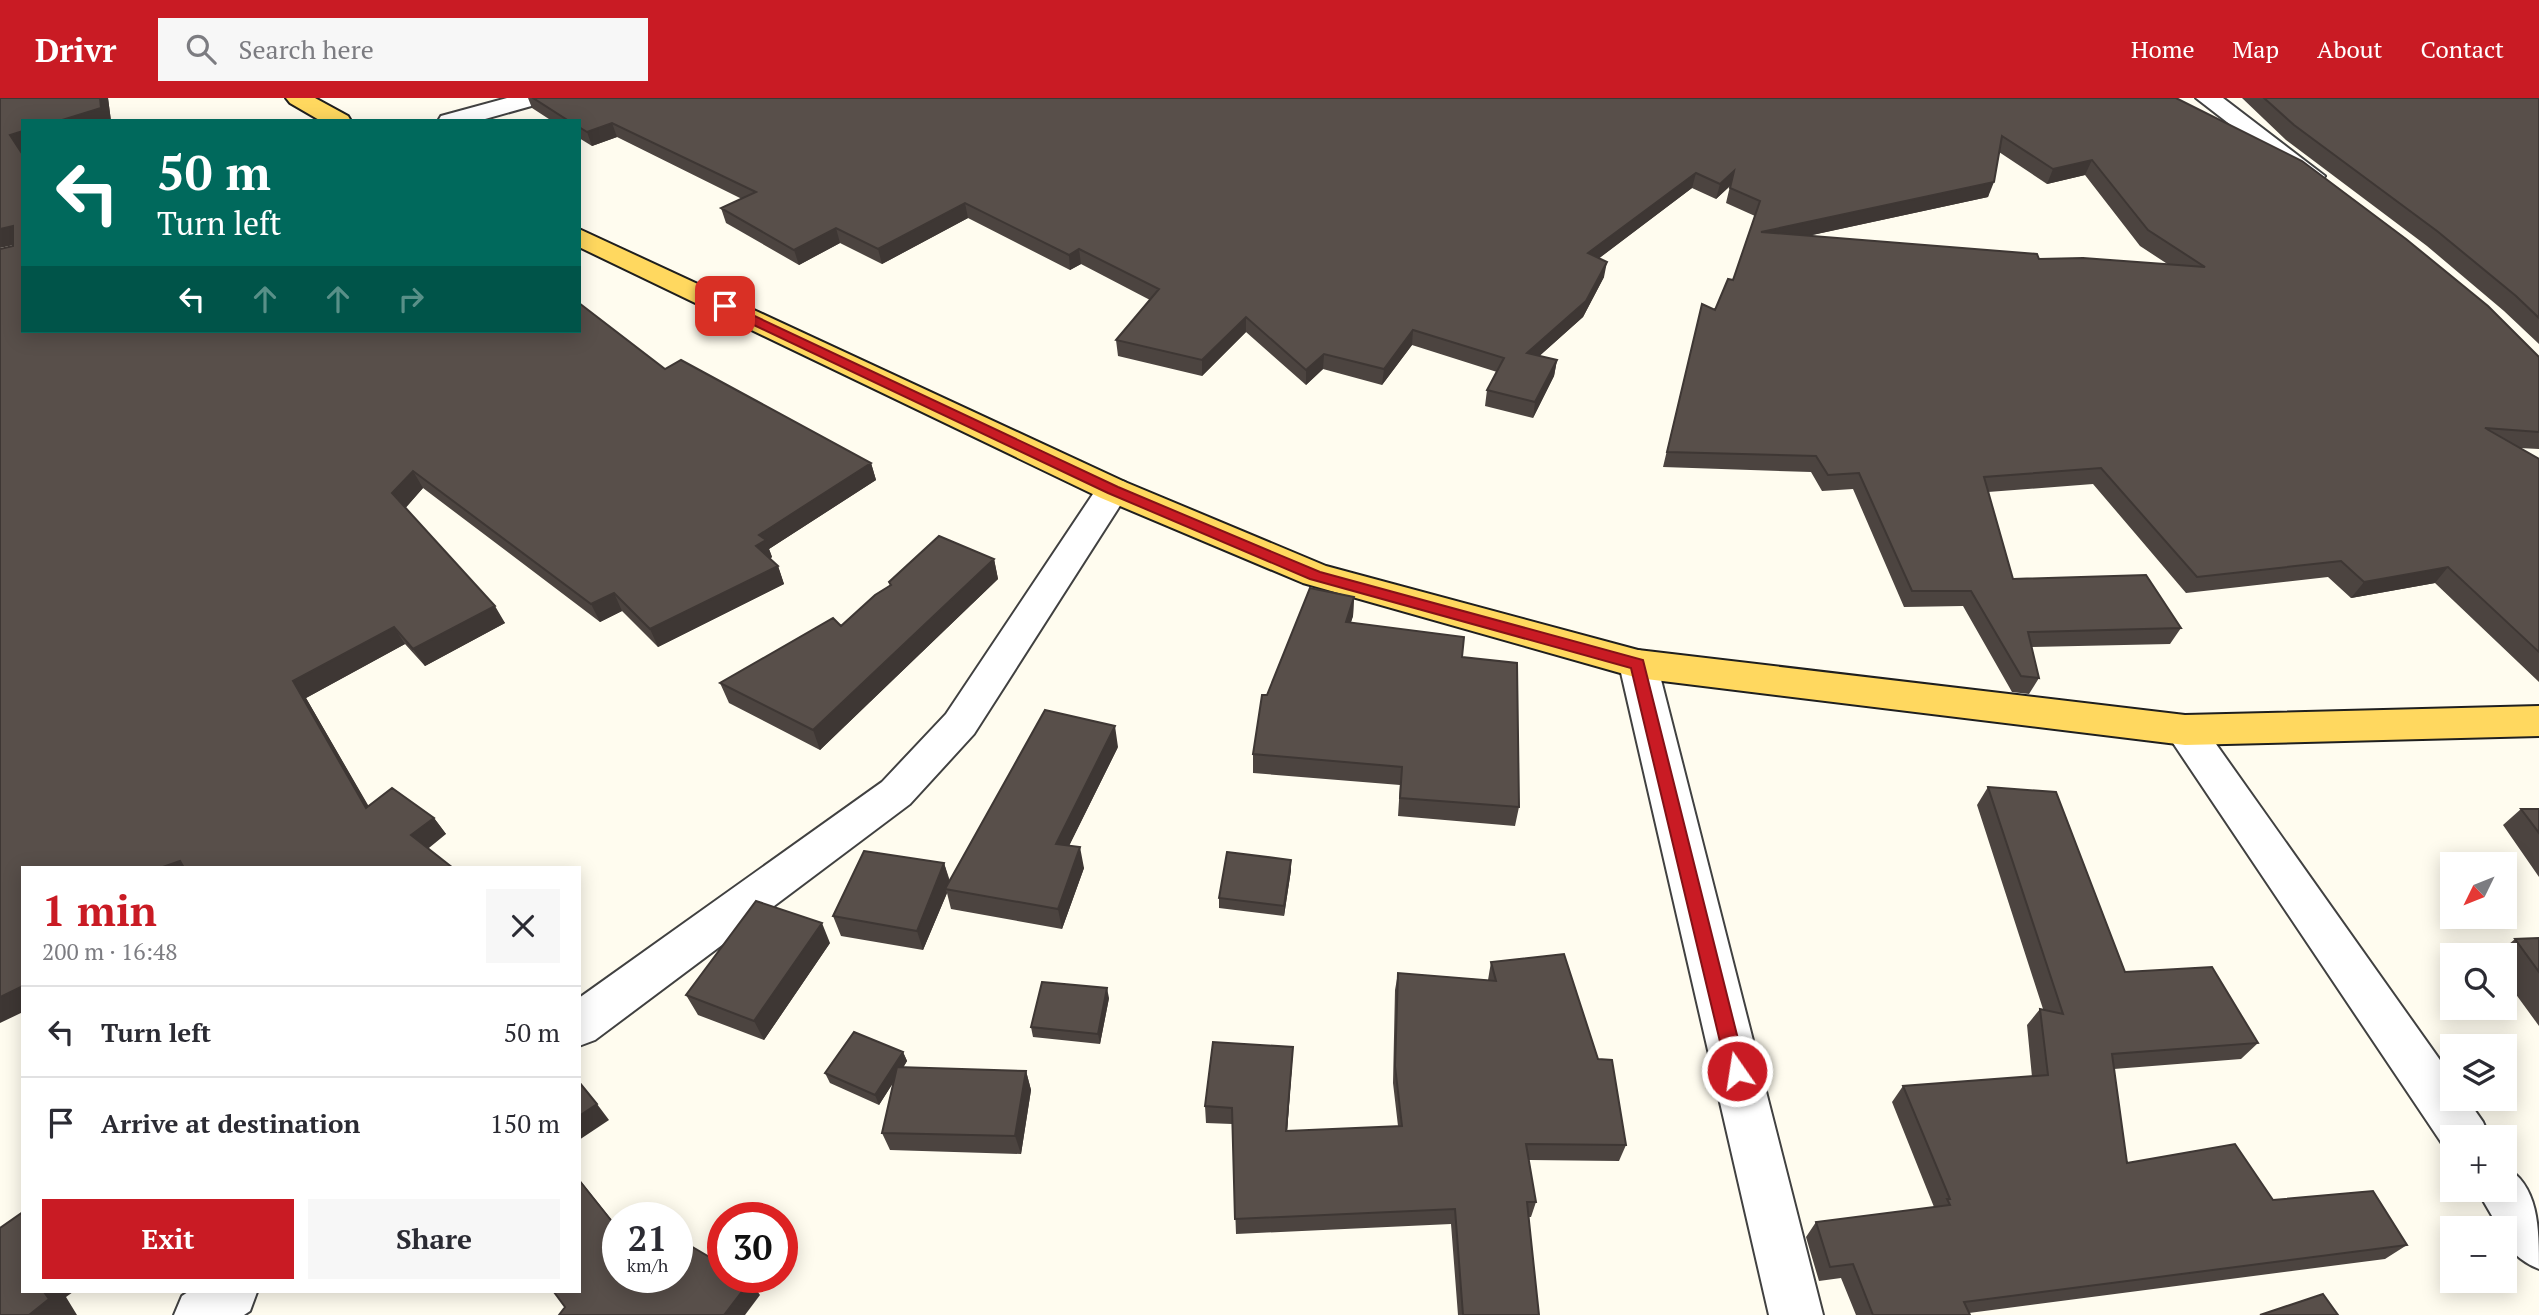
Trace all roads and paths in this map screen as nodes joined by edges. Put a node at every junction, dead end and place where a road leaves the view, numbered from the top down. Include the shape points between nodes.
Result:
1 (298, 98) edge
2 (534, 98) edge
3 (2208, 98) edge
4 (336, 119) edge
5 (457, 119) edge
6 (2330, 189) edge
7 (581, 238) edge
8 (1113, 490) junction
9 (1638, 664) junction
10 (2539, 721) edge
11 (2185, 730) junction
12 (581, 1024) edge
13 (2457, 1125) edge
14 (2510, 1202) edge
15 (2539, 1243) edge
16 (230, 1293) edge
17 (201, 1315) edge
18 (1796, 1315) edge

1 - 4 main road
2 - 5 street
3 - 6 street
7 - 8 main road
8 - 9 main road via 1315,575
8 - 12 street via 960,724 896,793
9 - 11 main road
9 - 18 street
10 - 11 main road
11 - 13 street
14 - 15 street
16 - 17 street

